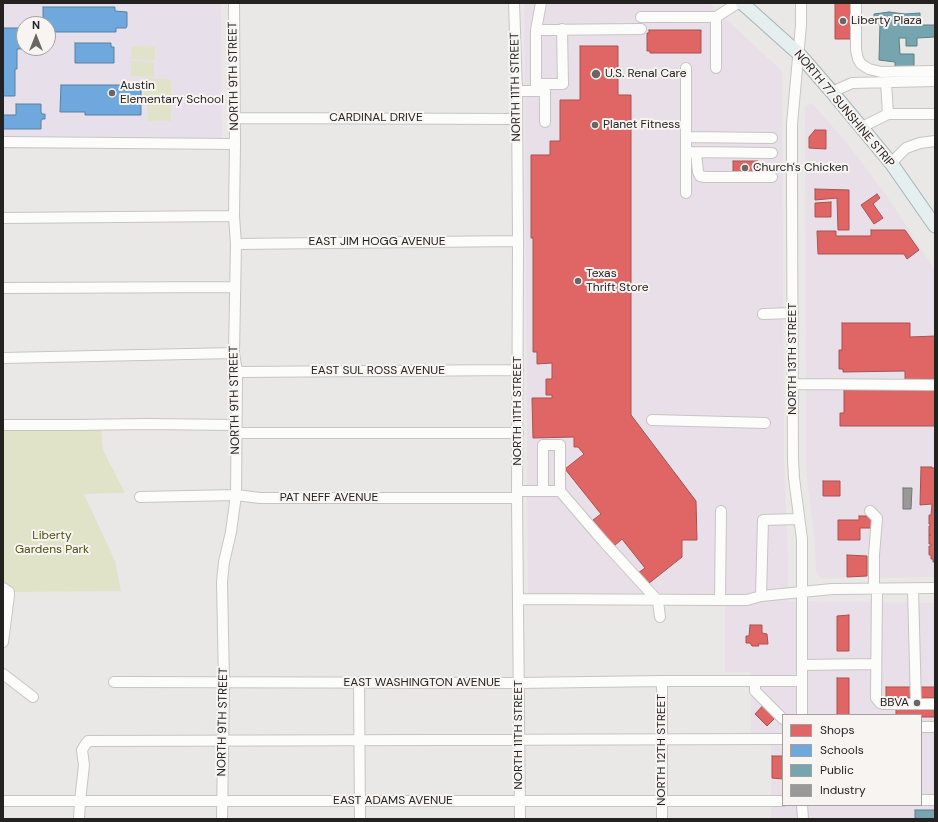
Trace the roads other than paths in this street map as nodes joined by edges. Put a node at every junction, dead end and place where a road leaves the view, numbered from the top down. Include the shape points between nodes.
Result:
1 (234, 3) edge
2 (514, 3) edge
3 (541, 3) edge
4 (738, 3) edge
5 (742, 3) edge
6 (801, 3) edge
7 (856, 3) edge
8 (641, 17) dead end
9 (716, 17) junction
10 (562, 29) junction
11 (641, 29) dead end
12 (536, 30) junction
13 (798, 54) junction
14 (686, 68) dead end
15 (716, 68) dead end
16 (935, 71) edge
17 (935, 81) edge
18 (886, 82) junction
19 (536, 87) junction
20 (517, 91) junction
21 (832, 92) junction
22 (888, 114) junction
23 (935, 114) edge
24 (234, 118) junction
25 (517, 119) junction
26 (545, 122) dead end
27 (862, 127) junction
28 (686, 137) junction
29 (772, 138) dead end
30 (935, 141) edge
31 (3, 142) edge
32 (235, 144) junction
33 (691, 153) junction
34 (772, 153) dead end
35 (891, 163) junction
36 (772, 177) dead end
37 (686, 193) dead end
38 (234, 216) junction
39 (3, 218) edge
40 (934, 223) edge
41 (518, 241) junction
42 (236, 244) junction
43 (235, 287) junction
44 (3, 288) edge
45 (793, 313) junction
46 (763, 314) dead end
47 (234, 352) junction
48 (3, 358) edge
49 (518, 370) junction
50 (237, 372) junction
51 (793, 384) junction
52 (935, 385) edge
53 (652, 420) dead end
54 (765, 423) dead end
55 (3, 425) edge
56 (236, 429) junction
57 (518, 433) junction
58 (543, 491) junction
59 (560, 491) junction
60 (517, 494) junction
61 (236, 495) junction
62 (140, 497) dead end
63 (721, 511) dead end
64 (870, 511) dead end
65 (798, 519) junction
66 (3, 588) edge
67 (935, 588) edge
68 (875, 589) junction
69 (913, 589) junction
70 (802, 593) junction
71 (761, 596) junction
72 (518, 599) junction
73 (720, 600) junction
74 (658, 601) junction
75 (660, 617) dead end
76 (3, 642) edge
77 (876, 664) junction
78 (802, 665) junction
79 (3, 674) edge
80 (662, 681) junction
81 (755, 681) junction
82 (802, 681) junction
83 (114, 682) dead end
84 (224, 682) junction
85 (359, 683) junction
86 (518, 683) junction
87 (33, 697) dead end
88 (916, 704) junction
89 (935, 704) edge
90 (802, 714) edge
91 (782, 718) edge
92 (922, 727) edge
93 (935, 727) edge
94 (782, 738) edge
95 (359, 740) junction
96 (662, 740) junction
97 (519, 741) junction
98 (222, 742) junction
99 (922, 800) edge
100 (935, 800) edge
101 (3, 801) edge
102 (80, 801) junction
103 (221, 801) junction
104 (360, 801) junction
105 (782, 801) edge
106 (519, 802) junction
107 (662, 802) junction
108 (802, 806) edge
109 (79, 819) edge
110 (222, 819) edge
111 (360, 819) edge
112 (520, 819) edge
113 (662, 819) edge
114 (803, 819) edge

1 - 24 street, NORTH 9TH STREET
2 - 20 street, NORTH 11TH STREET
3 - 12 street
4 - 9 street
5 - 13 main road, NORTH 77 SUNSHINE STRIP
6 - 13 street, NORTH 13TH STREET
7 - 16 street via 856,50 862,64 881,72
8 - 9 street
9 - 15 street
10 - 11 street
10 - 12 street
10 - 19 street via 563,84
12 - 19 street
13 - 21 main road, NORTH 77 SUNSHINE STRIP
13 - 45 street, NORTH 13TH STREET via 792,124
14 - 28 street
17 - 18 street
18 - 21 street via 852,83
18 - 22 street
19 - 20 street
19 - 26 street via 545,91
20 - 25 street, NORTH 11TH STREET
21 - 27 main road, NORTH 77 SUNSHINE STRIP
22 - 23 street
22 - 27 street
24 - 25 street, CARDINAL DRIVE
24 - 32 street, NORTH 9TH STREET
25 - 41 street, NORTH 11TH STREET
27 - 35 main road, NORTH 77 SUNSHINE STRIP
28 - 29 street
28 - 33 street
30 - 35 street via 906,148
31 - 32 street
32 - 38 street, NORTH 9TH STREET
33 - 34 street
33 - 36 street via 700,176
33 - 37 street
35 - 40 main road, NORTH 77 SUNSHINE STRIP
38 - 39 street
38 - 42 street, NORTH 9TH STREET
41 - 42 street, EAST JIM HOGG AVENUE
41 - 49 street, NORTH 11TH STREET
42 - 43 street, NORTH 9TH STREET
43 - 44 street
43 - 47 street, NORTH 9TH STREET
45 - 46 street
45 - 51 street, NORTH 13TH STREET
47 - 48 street
47 - 50 street, NORTH 9TH STREET
49 - 50 street, EAST SUL ROSS AVENUE
49 - 57 street, NORTH 11TH STREET
50 - 56 street, NORTH 9TH STREET
51 - 52 street
51 - 65 street, NORTH 13TH STREET via 794,478
53 - 54 street
55 - 56 street via 146,424
56 - 57 street
56 - 61 street, NORTH 9TH STREET
57 - 60 street, NORTH 11TH STREET
58 - 59 street, PAT NEFF AVENUE
58 - 59 street via 543,445 560,445
58 - 60 street, PAT NEFF AVENUE
59 - 74 street
60 - 61 street, PAT NEFF AVENUE via 260,498
60 - 72 street, NORTH 11TH STREET
61 - 62 street, PAT NEFF AVENUE
61 - 84 street, NORTH 9TH STREET via 223,569
63 - 73 street
64 - 68 street via 877,518
65 - 70 street, NORTH 13TH STREET via 802,539
65 - 71 street via 763,520
66 - 76 street via 9,595
67 - 69 street
68 - 69 street
68 - 70 street via 832,589
68 - 77 street
69 - 88 street
70 - 71 street
70 - 78 street, NORTH 13TH STREET
71 - 73 street via 747,600
72 - 74 street
72 - 86 street, NORTH 11TH STREET
73 - 74 street
74 - 75 street
77 - 78 street
77 - 88 street via 876,698 880,703
78 - 82 street, NORTH 13TH STREET
79 - 87 street
80 - 81 street, EAST WASHINGTON AVENUE
80 - 86 street, EAST WASHINGTON AVENUE
80 - 96 street, NORTH 12TH STREET
81 - 82 street, EAST WASHINGTON AVENUE
81 - 91 street via 755,691
82 - 90 street, NORTH 13TH STREET
83 - 84 street, EAST WASHINGTON AVENUE
84 - 85 street, EAST WASHINGTON AVENUE
84 - 98 street, NORTH 9TH STREET
85 - 86 street, EAST WASHINGTON AVENUE
85 - 95 street
86 - 97 street, NORTH 11TH STREET
88 - 89 street
92 - 93 street
94 - 96 street
95 - 97 street
95 - 98 street
95 - 104 street
96 - 97 street
96 - 107 street, NORTH 12TH STREET
97 - 106 street, NORTH 11TH STREET
98 - 102 street via 88,742 82,750 84,765
98 - 103 street, NORTH 9TH STREET
99 - 100 street
101 - 102 street, EAST ADAMS AVENUE
102 - 103 street, EAST ADAMS AVENUE
102 - 109 street
103 - 104 street, EAST ADAMS AVENUE
103 - 110 street, NORTH 9TH STREET
104 - 106 street, EAST ADAMS AVENUE
104 - 111 street
105 - 107 street, EAST ADAMS AVENUE
106 - 107 street, EAST ADAMS AVENUE
106 - 112 street, NORTH 11TH STREET
107 - 113 street, NORTH 12TH STREET
108 - 114 street

